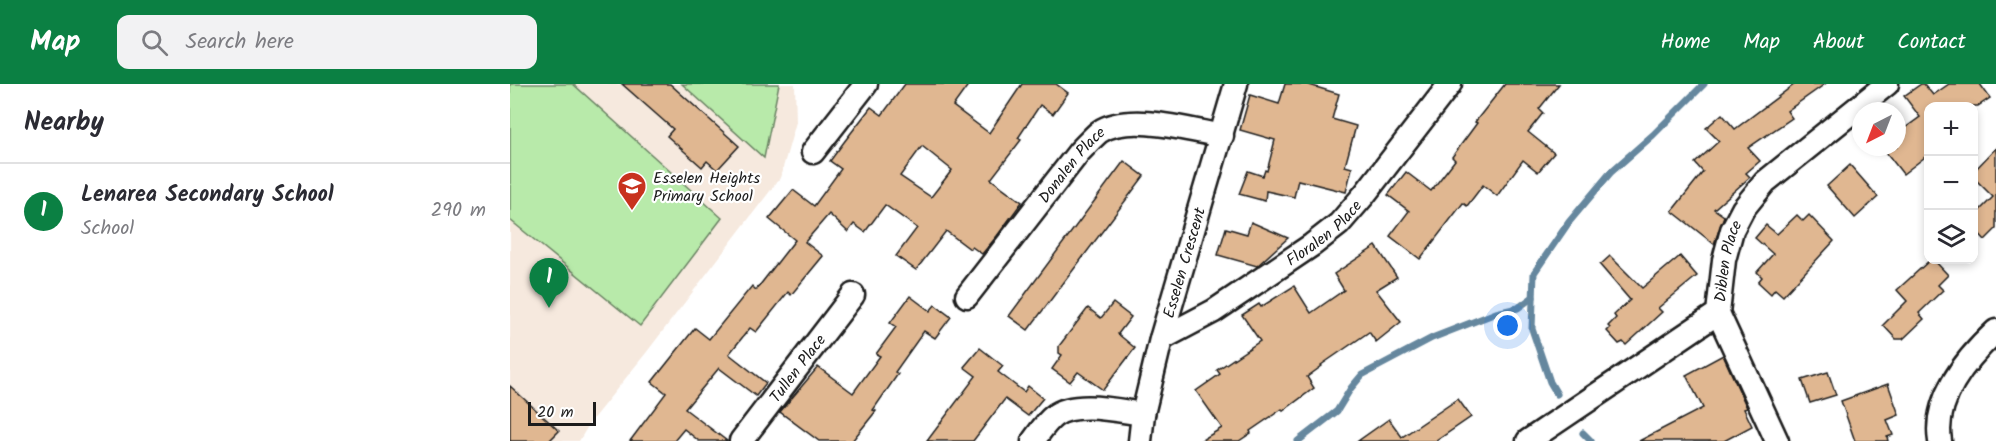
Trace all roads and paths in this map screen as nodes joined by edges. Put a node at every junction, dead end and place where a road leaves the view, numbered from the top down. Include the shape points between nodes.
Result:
1 (866, 84) edge
2 (1236, 84) edge
3 (1450, 84) edge
4 (1887, 84) edge
5 (1222, 135) junction
6 (813, 152) dead end
7 (853, 295) dead end
8 (967, 296) dead end
9 (1718, 313) junction
10 (1996, 330) edge
11 (1161, 339) junction
12 (1143, 414) junction
13 (741, 441) edge
14 (1033, 441) edge
15 (1140, 441) edge
16 (1528, 441) edge
17 (1777, 441) edge
18 (1940, 441) edge

1 - 6 street
2 - 5 street, Esselen Crescent
3 - 11 street, Floralen Place via 1339,224 1214,311
4 - 9 street, Diblen Place via 1765,183 1743,209 1724,260
5 - 8 street, Donalen Place via 1132,122 1100,132
5 - 11 street, Esselen Crescent
7 - 13 street, Tullen Place
9 - 16 street, Diblen Place
9 - 17 street
10 - 18 street via 1964,366 1950,389 1942,409
11 - 12 street, Esselen Crescent
12 - 14 street via 1078,407 1064,410
12 - 15 street, Esselen Crescent

